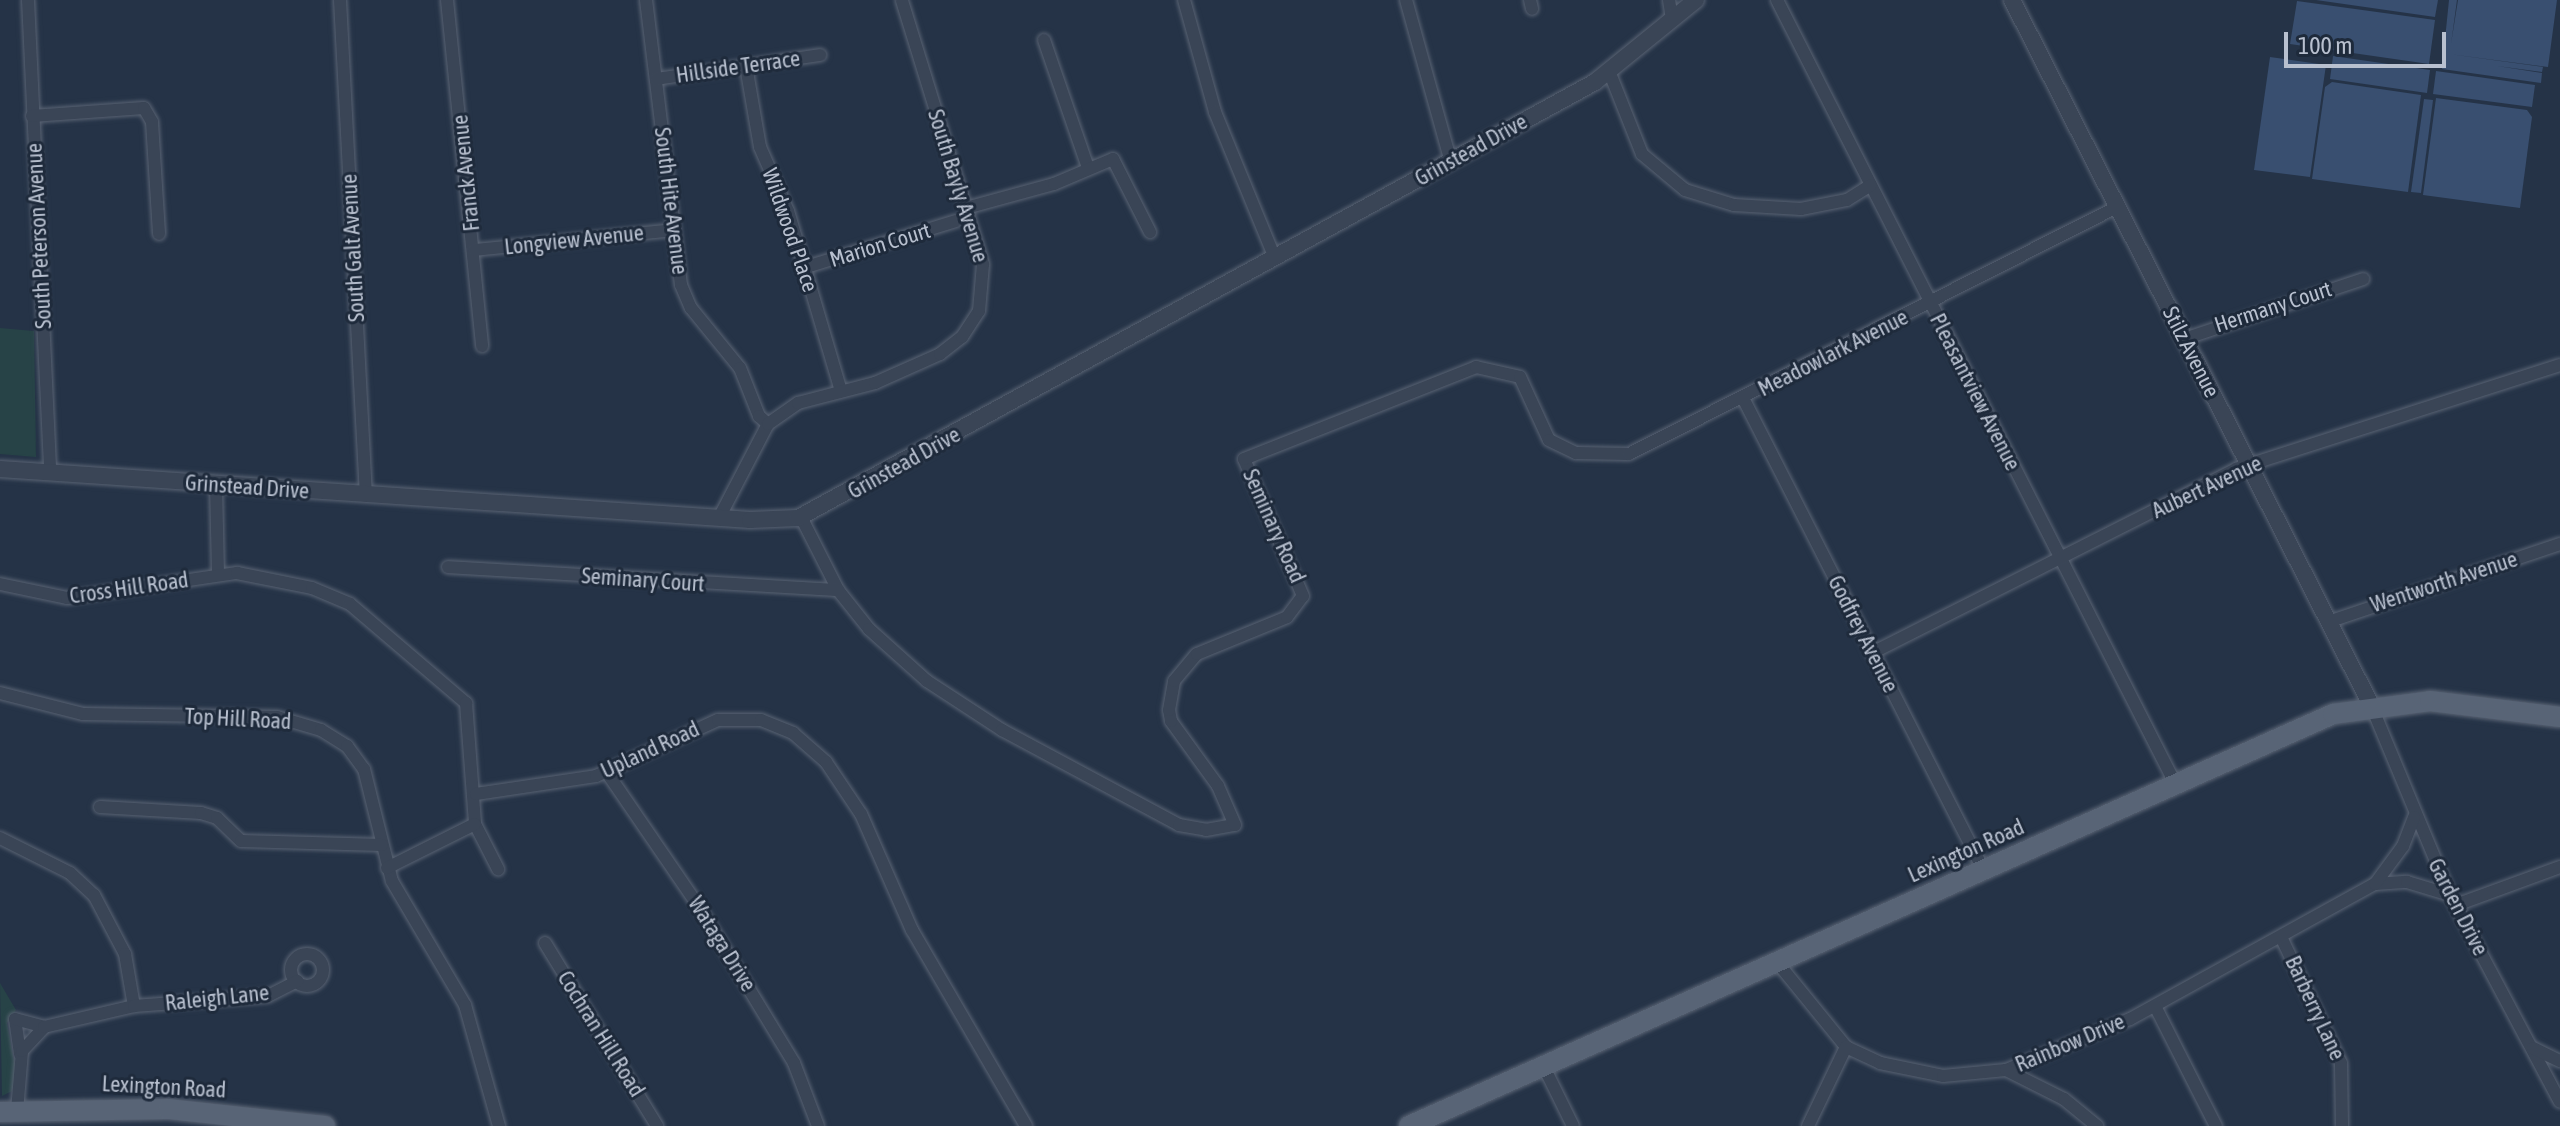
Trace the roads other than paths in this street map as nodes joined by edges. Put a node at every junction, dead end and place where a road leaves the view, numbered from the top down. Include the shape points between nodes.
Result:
1 (28, 0) edge
2 (340, 0) edge
3 (447, 0) edge
4 (646, 0) edge
5 (902, 0) edge
6 (1184, 0) edge
7 (1406, 0) edge
8 (1669, 0) edge
9 (1696, 0) edge
10 (1777, 0) edge
11 (2012, 0) edge
12 (1672, 20) junction
13 (1044, 40) dead end
14 (820, 55) dead end
15 (746, 66) junction
16 (1609, 71) junction
17 (656, 79) junction
18 (32, 116) junction
19 (1451, 162) junction
20 (1088, 168) junction
21 (1871, 185) junction
22 (2117, 207) junction
23 (966, 208) junction
24 (956, 221) dead end
25 (674, 230) junction
26 (1150, 232) dead end
27 (159, 234) dead end
28 (474, 250) junction
29 (1275, 258) junction
30 (803, 268) junction
31 (2363, 279) dead end
32 (1929, 304) junction
33 (2184, 339) junction
34 (482, 346) dead end
35 (2560, 365) edge
36 (841, 391) junction
37 (1743, 398) junction
38 (1718, 410) joint
39 (768, 424) junction
40 (2249, 466) junction
41 (0, 469) edge
42 (50, 473) junction
43 (216, 485) junction
44 (366, 495) junction
45 (801, 517) junction
46 (719, 518) junction
47 (2560, 544) edge
48 (2061, 558) junction
49 (448, 567) dead end
50 (218, 575) junction
51 (0, 584) edge
52 (838, 590) junction
53 (2328, 622) junction
54 (1872, 653) junction
55 (0, 693) edge
56 (2371, 705) junction
57 (2560, 717) edge
58 (606, 771) junction
59 (2175, 783) junction
60 (476, 794) junction
61 (100, 807) dead end
62 (2414, 817) junction
63 (475, 824) junction
64 (0, 838) edge
65 (382, 845) junction
66 (2560, 867) edge
67 (387, 868) junction
68 (498, 869) dead end
69 (1983, 869) junction
70 (2375, 884) junction
71 (2453, 900) junction
72 (2282, 939) junction
73 (545, 943) dead end
74 (1777, 962) junction
75 (297, 981) dead end
76 (134, 1006) junction
77 (2155, 1006) junction
78 (44, 1027) junction
79 (1846, 1047) junction
80 (2533, 1048) junction
81 (21, 1057) junction
82 (2560, 1061) edge
83 (1543, 1065) junction
84 (2006, 1070) junction
85 (2560, 1102) edge
86 (8, 1111) edge
87 (325, 1126) edge
88 (499, 1126) edge
89 (657, 1126) edge
90 (818, 1126) edge
91 (1026, 1126) edge
92 (1409, 1126) edge
93 (1573, 1126) edge
94 (1808, 1126) edge
95 (2097, 1126) edge
96 (2216, 1126) edge
97 (2342, 1126) edge

1 - 18 street, South Peterson Avenue
2 - 44 street, South Galt Avenue
3 - 28 street, Franck Avenue
4 - 17 street, South Hite Avenue
5 - 23 street, South Bayly Avenue
6 - 29 street via 1215,112
7 - 19 street
8 - 12 street
9 - 12 street, Grinstead Drive
10 - 21 street, Pleasantview Avenue
11 - 22 street, Stilz Avenue
12 - 16 street, Grinstead Drive
13 - 20 street
14 - 15 street, Hillside Terrace
15 - 17 street, Hillside Terrace
15 - 30 street, Wildwood Place via 760,147 784,200
16 - 19 street, Grinstead Drive
16 - 21 street via 1642,154 1665,177 1698,195 1734,205 1801,209 1847,200
17 - 25 street, South Hite Avenue
18 - 27 street via 144,108 152,122
18 - 42 street, South Peterson Avenue
19 - 29 street, Grinstead Drive
20 - 23 street via 1054,184
20 - 26 street via 1113,159
21 - 32 street, Pleasantview Avenue
22 - 32 street, Meadowlark Avenue
22 - 33 street, Stilz Avenue
23 - 36 street, South Bayly Avenue via 985,277 971,325 940,354
24 - 30 street, Marion Court
25 - 28 street, Longview Avenue
25 - 39 street, South Hite Avenue via 681,285 691,308 740,368 759,416
28 - 34 street, Franck Avenue
29 - 45 street, Grinstead Drive
30 - 36 street, Wildwood Place
31 - 33 street, Hermany Court
32 - 37 street, Meadowlark Avenue
32 - 48 street, Pleasantview Avenue
33 - 40 street, Stilz Avenue
35 - 40 street, Aubert Avenue
36 - 39 street, South Bayly Avenue via 798,403
37 - 38 street, Meadowlark Avenue
37 - 54 street, Godfrey Avenue
38 - 52 street, Seminary Road via 1629,454 1576,453 1549,440 1520,377 1476,367 1244,459 1303,596 1287,617 1197,654 1174,681 1169,710 1171,721 1218,786 1235,825 1206,830 1179,825 1002,730 927,681 869,629
39 - 46 street, South Bayly Avenue
40 - 48 street, Aubert Avenue
40 - 53 street, Stilz Avenue
41 - 42 street, Grinstead Drive
42 - 43 street, Grinstead Drive
43 - 44 street, Grinstead Drive
43 - 50 street, Cross Hill Road
44 - 46 street, Grinstead Drive
45 - 46 street, Grinstead Drive
45 - 52 street, Seminary Road
47 - 53 street, Wentworth Avenue
48 - 54 street, Aubert Avenue
48 - 59 street, Pleasantview Avenue
49 - 52 street, Seminary Court
50 - 51 street, Cross Hill Road via 67,598
50 - 60 street via 251,574 335,596 457,691 471,722
53 - 56 street, Stilz Avenue
54 - 69 street, Godfrey Avenue
55 - 65 street, Top Hill Road via 83,714 268,717 321,730 360,760
56 - 57 main road, Lexington Road via 2430,701
56 - 59 main road, Lexington Road via 2333,714
56 - 62 street, Garden Drive
58 - 60 street, Upland Road via 576,781
58 - 90 street, Wataga Drive via 686,886 794,1063
58 - 91 street, Upland Road via 718,720 761,720 803,740 826,762 861,814 912,930
59 - 69 main road, Lexington Road
60 - 63 street
61 - 65 street via 201,813 217,818 241,841
62 - 70 street, Rainbow Drive via 2403,846
62 - 71 street, Garden Drive
63 - 67 street
63 - 68 street
64 - 76 street via 70,873 94,895 125,954
65 - 67 street, Top Hill Road
66 - 71 street
67 - 88 street, Top Hill Road via 465,1005
69 - 74 main road, Lexington Road
70 - 71 street via 2407,882
70 - 72 street, Rainbow Drive
71 - 80 street, Garden Drive
72 - 77 street, Rainbow Drive
72 - 97 street, Barberry Lane via 2341,1063
73 - 89 street, Cochran Hill Road
74 - 79 street
74 - 83 main road, Lexington Road
75 - 76 street, Raleigh Lane via 261,997
76 - 78 street
77 - 84 street, Rainbow Drive
77 - 96 street
78 - 81 street via 30,1037
78 - 81 street via 15,1019
79 - 84 street, Rainbow Drive via 1924,1075
79 - 94 street
80 - 82 street
80 - 85 street, Garden Drive
81 - 86 street
83 - 92 main road, Lexington Road
83 - 93 street
84 - 95 street via 2064,1099
86 - 87 main road, Lexington Road via 168,1109

